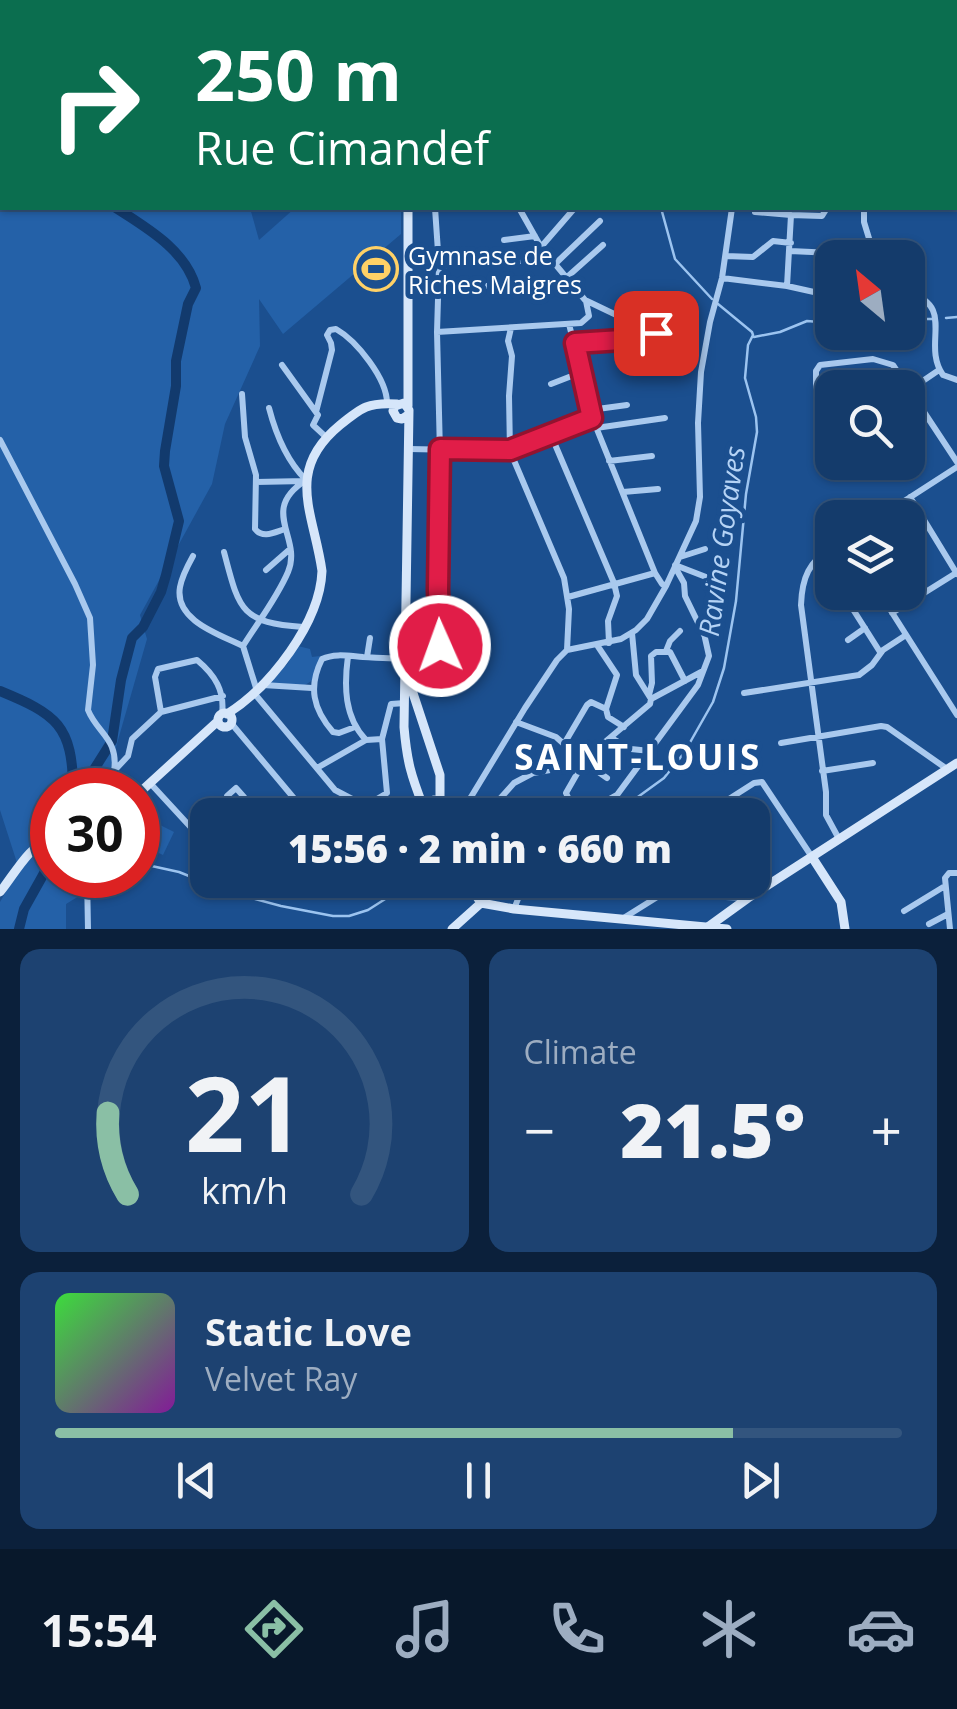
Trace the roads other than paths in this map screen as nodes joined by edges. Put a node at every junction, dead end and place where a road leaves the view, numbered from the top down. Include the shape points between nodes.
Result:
1 (408, 210) edge
2 (435, 210) edge
3 (522, 210) edge
4 (573, 210) dead end
5 (732, 210) edge
6 (826, 210) edge
7 (864, 210) edge
8 (755, 212) dead end
9 (786, 212) edge
10 (600, 221) dead end
11 (535, 236) junction
12 (504, 240) dead end
13 (870, 240) edge
14 (603, 245) dead end
15 (541, 247) junction
16 (790, 247) junction
17 (815, 251) edge
18 (726, 256) junction
19 (553, 262) junction
20 (439, 266) junction
21 (722, 278) junction
22 (567, 279) junction
23 (788, 286) junction
24 (439, 289) junction
25 (815, 292) edge
26 (925, 298) edge
27 (586, 300) junction
28 (569, 324) junction
29 (510, 328) junction
30 (437, 332) junction
31 (575, 343) junction
32 (282, 366) dead end
33 (817, 370) edge
34 (897, 370) edge
35 (939, 370) junction
36 (582, 372) junction
37 (925, 380) edge
38 (957, 380) edge
39 (551, 384) dead end
40 (242, 394) dead end
41 (627, 405) dead end
42 (269, 408) dead end
43 (399, 409) junction
44 (316, 412) junction
45 (925, 412) edge
46 (591, 414) junction
47 (665, 418) dead end
48 (596, 428) junction
49 (551, 435) junction
50 (326, 437) junction
51 (0, 440) edge
52 (409, 449) junction
53 (440, 449) junction
54 (510, 450) junction
55 (652, 456) dead end
56 (609, 461) junction
57 (957, 464) edge
58 (306, 480) junction
59 (256, 482) junction
60 (658, 489) dead end
61 (623, 492) junction
62 (910, 497) junction
63 (905, 500) edge
64 (285, 529) junction
65 (291, 548) junction
66 (705, 548) dead end
67 (224, 552) dead end
68 (192, 556) dead end
69 (677, 561) junction
70 (815, 562) edge
71 (266, 570) dead end
72 (655, 573) junction
73 (957, 573) edge
74 (614, 583) junction
75 (666, 586) junction
76 (568, 597) junction
77 (854, 610) edge
78 (890, 610) edge
79 (892, 613) junction
80 (259, 621) junction
81 (304, 627) junction
82 (865, 628) junction
83 (680, 631) dead end
84 (632, 633) junction
85 (906, 635) junction
86 (370, 638) dead end
87 (706, 638) junction
88 (848, 640) dead end
89 (609, 643) junction
90 (597, 645) junction
91 (243, 646) junction
92 (568, 650) junction
93 (666, 651) junction
94 (880, 652) junction
95 (348, 656) junction
96 (367, 657) junction
97 (406, 659) junction
98 (704, 670) junction
99 (407, 674) junction
100 (684, 681) junction
101 (811, 684) junction
102 (312, 688) junction
103 (258, 690) junction
104 (744, 694) dead end
105 (223, 696) junction
106 (650, 697) junction
107 (405, 703) junction
108 (606, 709) junction
109 (161, 712) junction
110 (957, 715) edge
111 (226, 721) junction
112 (516, 722) junction
113 (355, 726) junction
114 (624, 727) junction
115 (818, 736) junction
116 (610, 738) junction
117 (382, 739) junction
118 (366, 740) junction
119 (781, 743) dead end
120 (564, 744) junction
121 (573, 751) junction
122 (650, 751) junction
123 (584, 762) junction
124 (874, 763) dead end
125 (957, 763) edge
126 (115, 768) edge
127 (117, 768) edge
128 (316, 768) junction
129 (947, 770) junction
130 (822, 771) junction
131 (160, 775) edge
132 (607, 778) dead end
133 (160, 794) edge
134 (294, 798) edge
135 (352, 798) edge
136 (380, 798) edge
137 (418, 798) edge
138 (441, 798) edge
139 (468, 798) edge
140 (501, 798) edge
141 (731, 798) edge
142 (190, 828) edge
143 (839, 839) junction
144 (30, 855) edge
145 (812, 857) junction
146 (957, 873) edge
147 (770, 884) edge
148 (945, 886) junction
149 (0, 892) edge
150 (87, 898) edge
151 (479, 898) edge
152 (518, 898) edge
153 (656, 898) edge
154 (748, 898) edge
155 (482, 903) junction
156 (514, 909) junction
157 (904, 912) dead end
158 (948, 914) junction
159 (622, 920) junction
160 (928, 924) dead end
161 (637, 925) edge
162 (708, 927) edge
163 (88, 929) edge
164 (452, 929) edge
165 (726, 929) edge
166 (845, 929) edge
167 (950, 929) edge

1 - 43 main road via 408,382
2 - 20 street
3 - 11 street
4 - 15 street
5 - 18 street
6 - 9 street via 822,216
7 - 13 street
8 - 9 street
9 - 16 street
10 - 19 street
11 - 12 street
11 - 15 street
14 - 22 street
15 - 19 street
16 - 17 street
16 - 18 street via 773,241 753,257
16 - 23 street
18 - 21 street
19 - 20 street
19 - 22 street
20 - 24 street
21 - 23 street
21 - 69 street via 701,372 700,497
22 - 24 street
22 - 27 street
23 - 25 street
24 - 30 street
26 - 35 street via 940,310
27 - 28 street via 588,320
27 - 31 street via 656,336
28 - 29 street
28 - 31 street
29 - 30 street
29 - 54 street
30 - 53 street
31 - 36 street
32 - 44 street
33 - 34 street via 824,363 873,359
35 - 37 street
35 - 38 street
36 - 39 street
36 - 46 street
40 - 59 street
41 - 46 street
42 - 58 street via 282,447
43 - 44 street via 364,356 336,329 327,336 332,350
43 - 50 main road via 372,404
43 - 52 main road
44 - 50 street via 313,425
45 - 57 street
46 - 48 street
46 - 49 street
47 - 48 street
48 - 56 street
49 - 54 street
49 - 74 street
50 - 58 main road
51 - 126 street via 90,618 94,665 88,710 110,744
52 - 53 street
52 - 97 main road
53 - 54 street
53 - 97 street via 440,646 434,654
54 - 76 street
55 - 56 street
56 - 61 street
57 - 62 street
58 - 59 street
58 - 64 street via 289,496
58 - 81 main road via 322,583
59 - 64 street via 255,529 264,535
60 - 61 street
61 - 72 street
62 - 63 street
62 - 73 street
64 - 65 street
65 - 71 street
65 - 80 street via 288,573
66 - 69 street
67 - 80 street via 241,604
68 - 91 street via 180,589 186,610
69 - 75 street
69 - 87 street
69 - 87 street via 713,586
70 - 101 street via 801,605
72 - 74 street
72 - 75 street
73 - 79 street
74 - 76 street
74 - 89 street
75 - 84 street
76 - 92 street
77 - 82 street
78 - 79 street
79 - 85 street
80 - 81 street
80 - 91 street
81 - 103 main road
82 - 88 street
82 - 94 street
83 - 93 street
84 - 89 street
84 - 106 street via 636,674
85 - 94 street
85 - 110 street
86 - 96 street
87 - 98 street
89 - 90 street
90 - 92 street
90 - 108 street via 617,676
91 - 103 street
92 - 112 street
93 - 100 street
93 - 106 street via 652,656
94 - 101 street via 859,675
95 - 96 street
95 - 102 street via 322,660
95 - 113 street via 347,702
96 - 97 street
97 - 99 main road
98 - 100 street
98 - 122 street
99 - 107 main road
99 - 138 main road via 440,775
100 - 106 street
101 - 104 street
101 - 115 street
102 - 103 street
102 - 113 street via 333,732
103 - 111 main road
103 - 128 street
105 - 109 street
105 - 109 street via 200,662 165,666 156,676
105 - 111 street
106 - 114 street
107 - 117 street via 392,704
107 - 137 main road via 408,763
108 - 114 street
108 - 120 street via 587,705
109 - 127 street via 132,739
111 - 131 main road
111 - 134 street
112 - 120 street
112 - 139 street
113 - 118 street
114 - 116 street
115 - 119 street
115 - 129 street via 887,727
115 - 130 street
116 - 122 street via 630,750
116 - 123 street
117 - 118 street
117 - 136 street via 387,793
118 - 128 street
120 - 121 street
121 - 123 street
121 - 140 street via 556,768 514,783
122 - 123 street via 617,795 581,810 566,793
123 - 132 street
124 - 130 street
125 - 129 main road
128 - 135 street
129 - 143 main road
130 - 143 street via 826,816
133 - 142 street
141 - 145 street via 762,782
143 - 145 main road
144 - 149 main road
145 - 147 main road
145 - 166 main road via 841,902
146 - 148 street via 946,875
148 - 157 street
148 - 158 street
150 - 163 street
151 - 155 main road
152 - 156 street
153 - 159 street
154 - 162 main road
155 - 156 main road
155 - 164 main road
156 - 159 main road
158 - 160 street
158 - 167 street
159 - 161 main road
161 - 162 main road
162 - 165 main road

